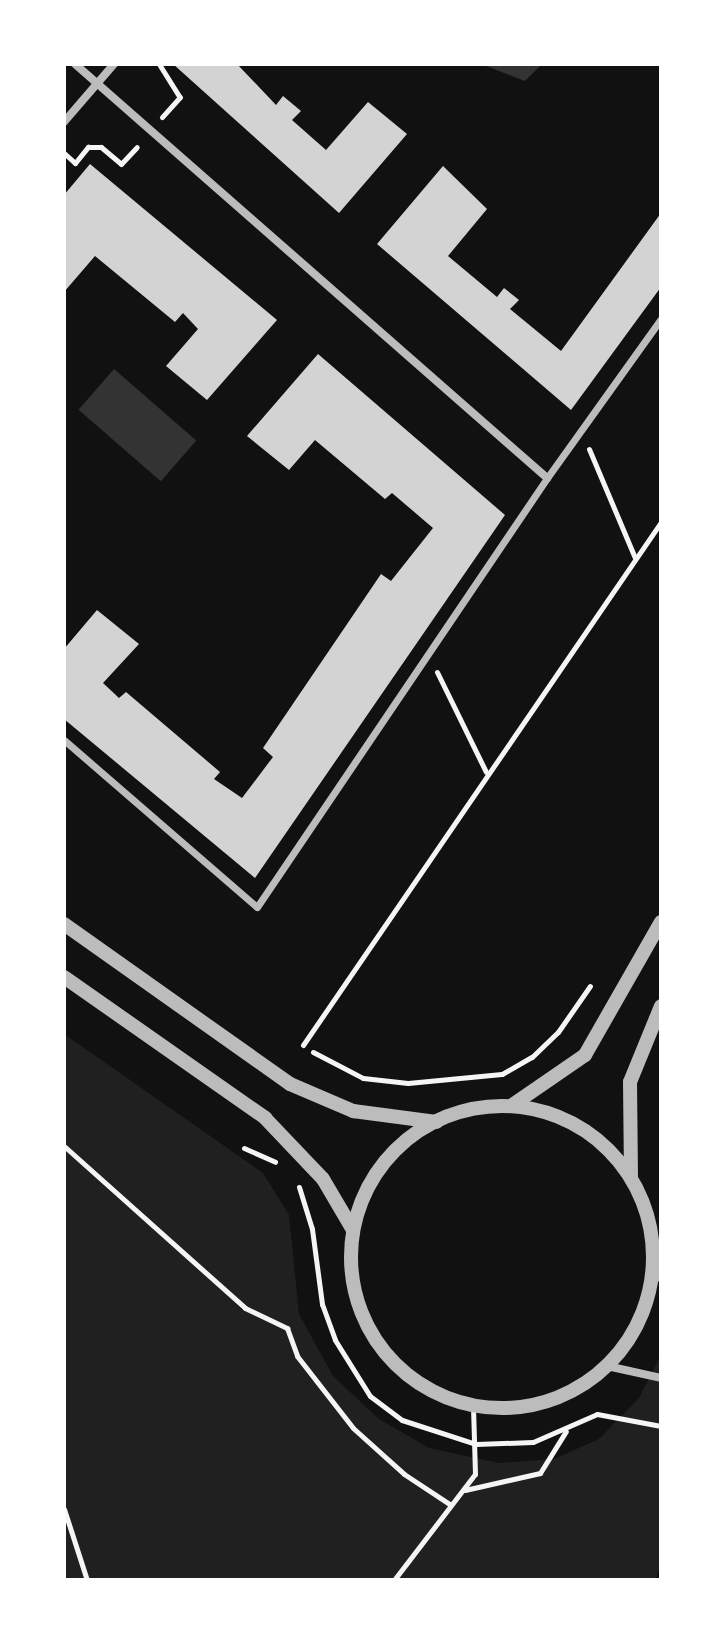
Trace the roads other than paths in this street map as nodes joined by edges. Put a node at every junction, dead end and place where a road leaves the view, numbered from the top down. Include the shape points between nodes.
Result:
1 (75, 64) edge
2 (114, 64) edge
3 (97, 84) junction
4 (64, 122) edge
5 (661, 319) edge
6 (547, 478) junction
7 (64, 740) edge
8 (661, 922) edge
9 (64, 924) edge
10 (64, 977) edge
11 (661, 1006) edge
12 (511, 1106) junction
13 (436, 1122) junction
14 (631, 1177) junction
15 (353, 1230) junction
16 (657, 1276) edge
17 (607, 1366) junction
18 (661, 1378) edge

1 - 3 street
2 - 3 street
3 - 4 street
3 - 6 street
5 - 6 street
6 - 7 street via 257,907
8 - 12 street via 585,1055
9 - 13 street via 290,1084 353,1111
10 - 15 street via 265,1118 323,1179
11 - 14 street via 630,1082
12 - 13 street via 473,1109
12 - 14 street via 573,1123 610,1151
13 - 15 street via 406,1140 381,1166
14 - 16 street via 652,1233
15 - 17 street via 354,1288 377,1342 419,1383 473,1405 531,1405 585,1384
16 - 17 street via 638,1323
17 - 18 street

